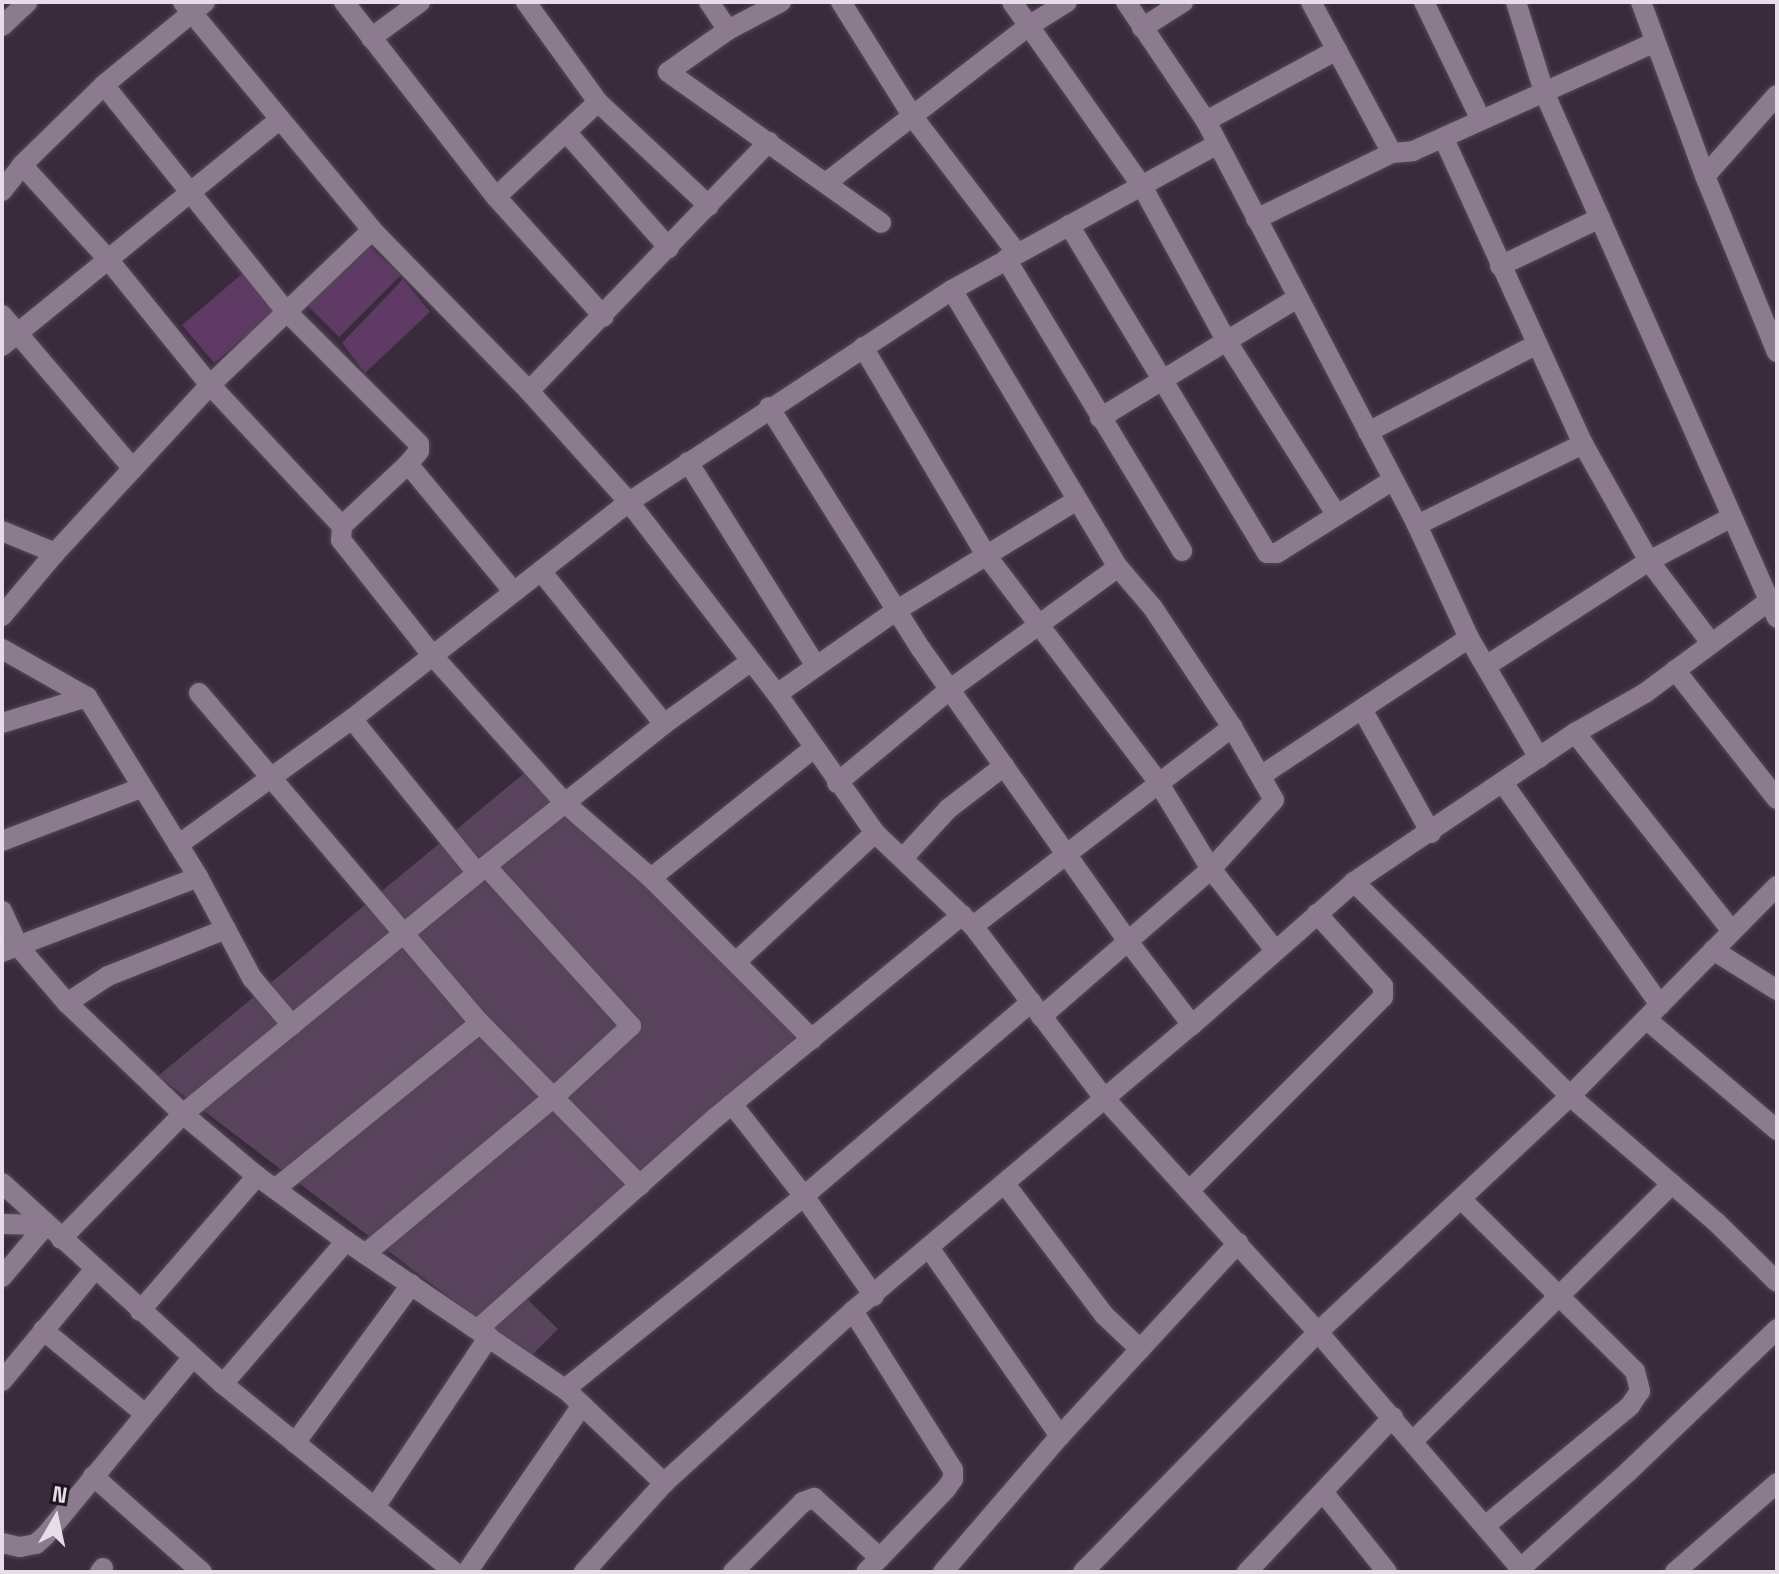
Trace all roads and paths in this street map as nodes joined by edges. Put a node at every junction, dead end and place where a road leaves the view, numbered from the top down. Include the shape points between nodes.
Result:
1 (28, 2) edge
2 (344, 2) edge
3 (420, 2) edge
4 (526, 2) edge
5 (709, 2) edge
6 (781, 2) edge
7 (841, 2) edge
8 (1012, 2) edge
9 (1067, 2) edge
10 (1126, 2) edge
11 (1183, 2) edge
12 (1311, 2) edge
13 (1424, 2) edge
14 (1516, 2) edge
15 (1641, 2) edge
16 (193, 6) edge
17 (2, 26) edge
18 (1027, 27) junction
19 (1142, 28) junction
20 (728, 30) junction
21 (371, 38) junction
22 (1655, 42) junction
23 (1337, 50) junction
24 (104, 85) junction
25 (1544, 92) junction
26 (1777, 95) edge
27 (598, 102) junction
28 (913, 117) junction
29 (1480, 118) junction
30 (280, 119) junction
31 (1206, 121) junction
32 (566, 132) junction
33 (1444, 139) junction
34 (769, 142) junction
35 (1218, 144) junction
36 (1392, 153) junction
37 (22, 165) junction
38 (1705, 176) junction
39 (826, 183) junction
40 (1142, 186) junction
41 (190, 189) junction
42 (2, 191) edge
43 (496, 197) junction
44 (709, 206) junction
45 (1600, 218) junction
46 (1256, 219) junction
47 (881, 223) dead end
48 (1069, 225) junction
49 (372, 230) junction
50 (669, 248) junction
51 (1012, 256) junction
52 (107, 258) junction
53 (1500, 266) junction
54 (952, 290) junction
55 (1297, 298) junction
56 (286, 311) junction
57 (2, 315) edge
58 (604, 317) junction
59 (17, 332) junction
60 (1226, 340) junction
61 (1537, 344) junction
62 (2, 346) edge
63 (863, 347) junction
64 (1777, 352) edge
65 (1164, 378) junction
66 (210, 385) junction
67 (529, 391) junction
68 (769, 407) junction
69 (1100, 418) junction
70 (1368, 432) junction
71 (1583, 444) junction
72 (688, 462) junction
73 (408, 464) junction
74 (133, 469) junction
75 (1393, 480) junction
76 (1077, 500) junction
77 (629, 502) junction
78 (1336, 514) junction
79 (1732, 517) junction
80 (1417, 525) junction
81 (342, 526) junction
82 (2, 531) edge
83 (1182, 551) dead end
84 (55, 553) junction
85 (986, 555) junction
86 (1649, 561) junction
87 (1118, 567) junction
88 (541, 571) junction
89 (513, 591) junction
90 (1773, 609) edge
91 (897, 610) junction
92 (2, 616) edge
93 (1040, 626) junction
94 (1469, 638) junction
95 (1711, 643) junction
96 (2, 649) edge
97 (433, 656) junction
98 (750, 662) junction
99 (816, 666) junction
100 (1486, 666) junction
101 (1675, 670) junction
102 (949, 690) junction
103 (199, 693) dead end
104 (777, 694) junction
105 (87, 697) junction
106 (1362, 709) junction
107 (352, 719) junction
108 (2, 723) edge
109 (664, 724) junction
110 (1232, 727) junction
111 (1575, 733) junction
112 (814, 748) junction
113 (1539, 758) junction
114 (1004, 766) junction
115 (1262, 775) junction
116 (270, 778) junction
117 (1158, 782) junction
118 (837, 783) junction
119 (1503, 783) junction
120 (141, 788) junction
121 (1777, 799) edge
122 (566, 804) junction
123 (875, 833) junction
124 (1431, 833) junction
125 (2, 841) edge
126 (178, 845) junction
127 (1067, 854) junction
128 (903, 858) junction
129 (1211, 869) junction
130 (482, 870) junction
131 (198, 877) junction
132 (651, 878) junction
133 (1354, 882) junction
134 (1777, 886) edge
135 (2, 911) edge
136 (1317, 914) junction
137 (968, 920) junction
138 (226, 929) junction
139 (1732, 931) junction
140 (402, 935) junction
141 (1127, 940) junction
142 (10, 949) edge
143 (1275, 950) junction
144 (1713, 950) junction
145 (736, 962) junction
146 (1777, 990) edge
147 (67, 1003) junction
148 (1036, 1010) junction
149 (1653, 1012) junction
150 (480, 1023) junction
151 (292, 1025) junction
152 (1192, 1025) junction
153 (812, 1039) junction
154 (1570, 1096) junction
155 (554, 1097) junction
156 (1105, 1099) junction
157 (732, 1104) junction
158 (183, 1114) junction
159 (1777, 1130) edge
160 (257, 1176) junction
161 (2, 1183) edge
162 (1005, 1184) junction
163 (1672, 1184) junction
164 (640, 1185) junction
165 (275, 1189) junction
166 (1189, 1191) junction
167 (804, 1196) junction
168 (1462, 1200) junction
169 (2, 1224) edge
170 (54, 1232) junction
171 (346, 1241) junction
172 (1238, 1243) junction
173 (930, 1249) junction
174 (365, 1254) junction
175 (95, 1269) junction
176 (2, 1277) edge
177 (1777, 1282) edge
178 (412, 1284) junction
179 (874, 1296) junction
180 (1560, 1296) junction
181 (140, 1311) junction
182 (853, 1311) junction
183 (1777, 1329) edge
184 (43, 1330) junction
185 (1318, 1332) junction
186 (484, 1333) junction
187 (1140, 1349) junction
188 (193, 1357) junction
189 (2, 1381) edge
190 (223, 1384) junction
191 (565, 1389) junction
192 (582, 1405) junction
193 (144, 1413) junction
194 (1393, 1417) junction
195 (1060, 1436) junction
196 (1413, 1441) junction
197 (295, 1443) junction
198 (93, 1476) junction
199 (664, 1483) junction
200 (1777, 1483) edge
201 (1323, 1492) junction
202 (375, 1507) junction
203 (1485, 1526) junction
204 (2, 1543) edge
205 (874, 1567) edge
206 (1522, 1570) edge
207 (202, 1572) edge
208 (454, 1572) edge
209 (467, 1572) edge
210 (584, 1572) edge
211 (733, 1572) edge
212 (943, 1572) edge
213 (1083, 1572) edge
214 (1247, 1572) edge
215 (1387, 1572) edge
216 (1675, 1572) edge

1 - 17 street
2 - 21 street
3 - 21 street
4 - 27 street
5 - 20 street
6 - 20 street
7 - 28 street
8 - 18 street
9 - 18 street
10 - 19 street
11 - 19 street
12 - 23 street
13 - 29 street
14 - 25 street
15 - 22 street
16 - 24 street
16 - 30 street
18 - 28 street
18 - 40 street
19 - 31 street
20 - 34 street via 668,72
21 - 43 street
22 - 25 street
22 - 38 street
23 - 31 street
23 - 36 street
24 - 37 street
24 - 41 street
25 - 29 street
25 - 45 street
26 - 38 street
27 - 32 street
27 - 44 street
28 - 39 street
28 - 51 street
29 - 33 street
30 - 41 street
30 - 49 street
31 - 35 street
32 - 43 street
32 - 50 street
33 - 36 street
33 - 53 street
34 - 39 street
34 - 44 street
35 - 40 street
35 - 46 street
36 - 46 street
37 - 42 street
37 - 52 street
38 - 64 street
39 - 47 street
40 - 48 street
40 - 60 street
41 - 52 street
41 - 56 street
43 - 58 street
44 - 50 street
45 - 53 street
45 - 79 street
46 - 55 street
48 - 51 street
48 - 65 street
49 - 56 street
49 - 67 street
50 - 58 street
51 - 54 street
51 - 69 street
52 - 59 street
52 - 66 street
53 - 61 street
54 - 63 street
54 - 76 street
55 - 60 street
55 - 70 street
56 - 66 street
56 - 73 street via 419,444
57 - 59 street
58 - 67 street
59 - 62 street
59 - 74 street
60 - 65 street
60 - 78 street
61 - 70 street
61 - 71 street
63 - 68 street
63 - 85 street
65 - 69 street
65 - 78 street via 1267,553 1277,553
66 - 74 street
66 - 81 street
67 - 77 street
68 - 72 street
68 - 91 street
69 - 83 street
70 - 75 street
71 - 80 street
71 - 86 street
72 - 77 street
72 - 99 street
73 - 81 street
73 - 89 street
74 - 84 street
75 - 78 street
75 - 80 street
76 - 85 street
76 - 87 street
77 - 88 street
77 - 98 street
79 - 86 street
79 - 90 street
80 - 94 street
81 - 97 street via 341,540
82 - 84 street
84 - 92 street
85 - 91 street
85 - 93 street
86 - 95 street
86 - 100 street
87 - 93 street
87 - 110 street via 1153,608
88 - 89 street
88 - 109 street
89 - 97 street
90 - 95 street
91 - 99 street
91 - 102 street
93 - 102 street
93 - 117 street
94 - 100 street
94 - 106 street
95 - 101 street
96 - 105 street
97 - 107 street
97 - 122 street
98 - 104 street
98 - 109 street
99 - 104 street
100 - 113 street
101 - 111 street
101 - 121 street
102 - 114 street
102 - 118 street
103 - 116 street
104 - 112 street
105 - 108 street
105 - 120 street
106 - 115 street
106 - 124 street
107 - 116 street
107 - 130 street
109 - 122 street
110 - 115 street
110 - 117 street
111 - 113 street
111 - 139 street
112 - 118 street
112 - 132 street
113 - 119 street
114 - 127 street
114 - 128 street via 948,809
115 - 129 street via 1273,805
116 - 126 street
116 - 140 street
117 - 127 street
117 - 129 street
118 - 123 street
119 - 124 street
119 - 149 street
120 - 125 street
120 - 126 street
122 - 130 street
122 - 132 street
123 - 128 street
123 - 145 street
124 - 133 street
126 - 131 street
127 - 137 street
127 - 141 street
128 - 137 street
129 - 141 street
129 - 143 street
130 - 140 street
130 - 155 street via 631,1026
131 - 138 street
131 - 142 street
132 - 145 street
133 - 136 street
133 - 154 street
134 - 139 street
135 - 142 street
136 - 143 street
136 - 166 street via 1383,986 1383,997
137 - 148 street
137 - 153 street
138 - 147 street via 108,976
138 - 151 street via 252,978
139 - 144 street
140 - 150 street
140 - 151 street
141 - 148 street
141 - 152 street
142 - 147 street
143 - 152 street
144 - 146 street
144 - 149 street
145 - 153 street
147 - 158 street
148 - 156 street
148 - 167 street
149 - 154 street
149 - 159 street
150 - 155 street
150 - 165 street
151 - 158 street
152 - 156 street
153 - 157 street
154 - 163 street
154 - 168 street
155 - 164 street
155 - 174 street
156 - 162 street
156 - 166 street
157 - 164 street
157 - 167 street
158 - 160 street
158 - 170 street
160 - 165 street
160 - 181 street
161 - 170 street
162 - 173 street
162 - 187 street via 1104,1315
163 - 177 street
163 - 180 street
164 - 186 street
165 - 171 street
166 - 172 street
167 - 179 street
167 - 191 street
168 - 180 street
168 - 185 street
169 - 170 street
170 - 175 street
170 - 176 street
171 - 174 street
171 - 190 street
172 - 185 street
172 - 187 street
173 - 179 street
173 - 195 street
174 - 178 street
175 - 181 street
175 - 184 street
178 - 186 street
178 - 197 street
179 - 182 street
180 - 196 street
180 - 203 street via 1635,1371 1640,1391 1630,1406
181 - 188 street
182 - 199 street
182 - 205 street via 953,1470 946,1489
183 - 206 street
184 - 189 street
184 - 193 street
185 - 194 street
185 - 213 street
186 - 191 street
186 - 202 street
187 - 195 street
188 - 190 street
188 - 193 street
190 - 197 street
191 - 192 street
192 - 199 street
192 - 209 street
193 - 198 street
194 - 196 street
194 - 201 street
195 - 212 street
196 - 203 street
197 - 202 street
198 - 204 street via 36,1544
198 - 207 street
199 - 210 street
200 - 216 street
201 - 214 street
201 - 215 street
202 - 208 street
203 - 206 street
205 - 211 street via 814,1498 803,1502

